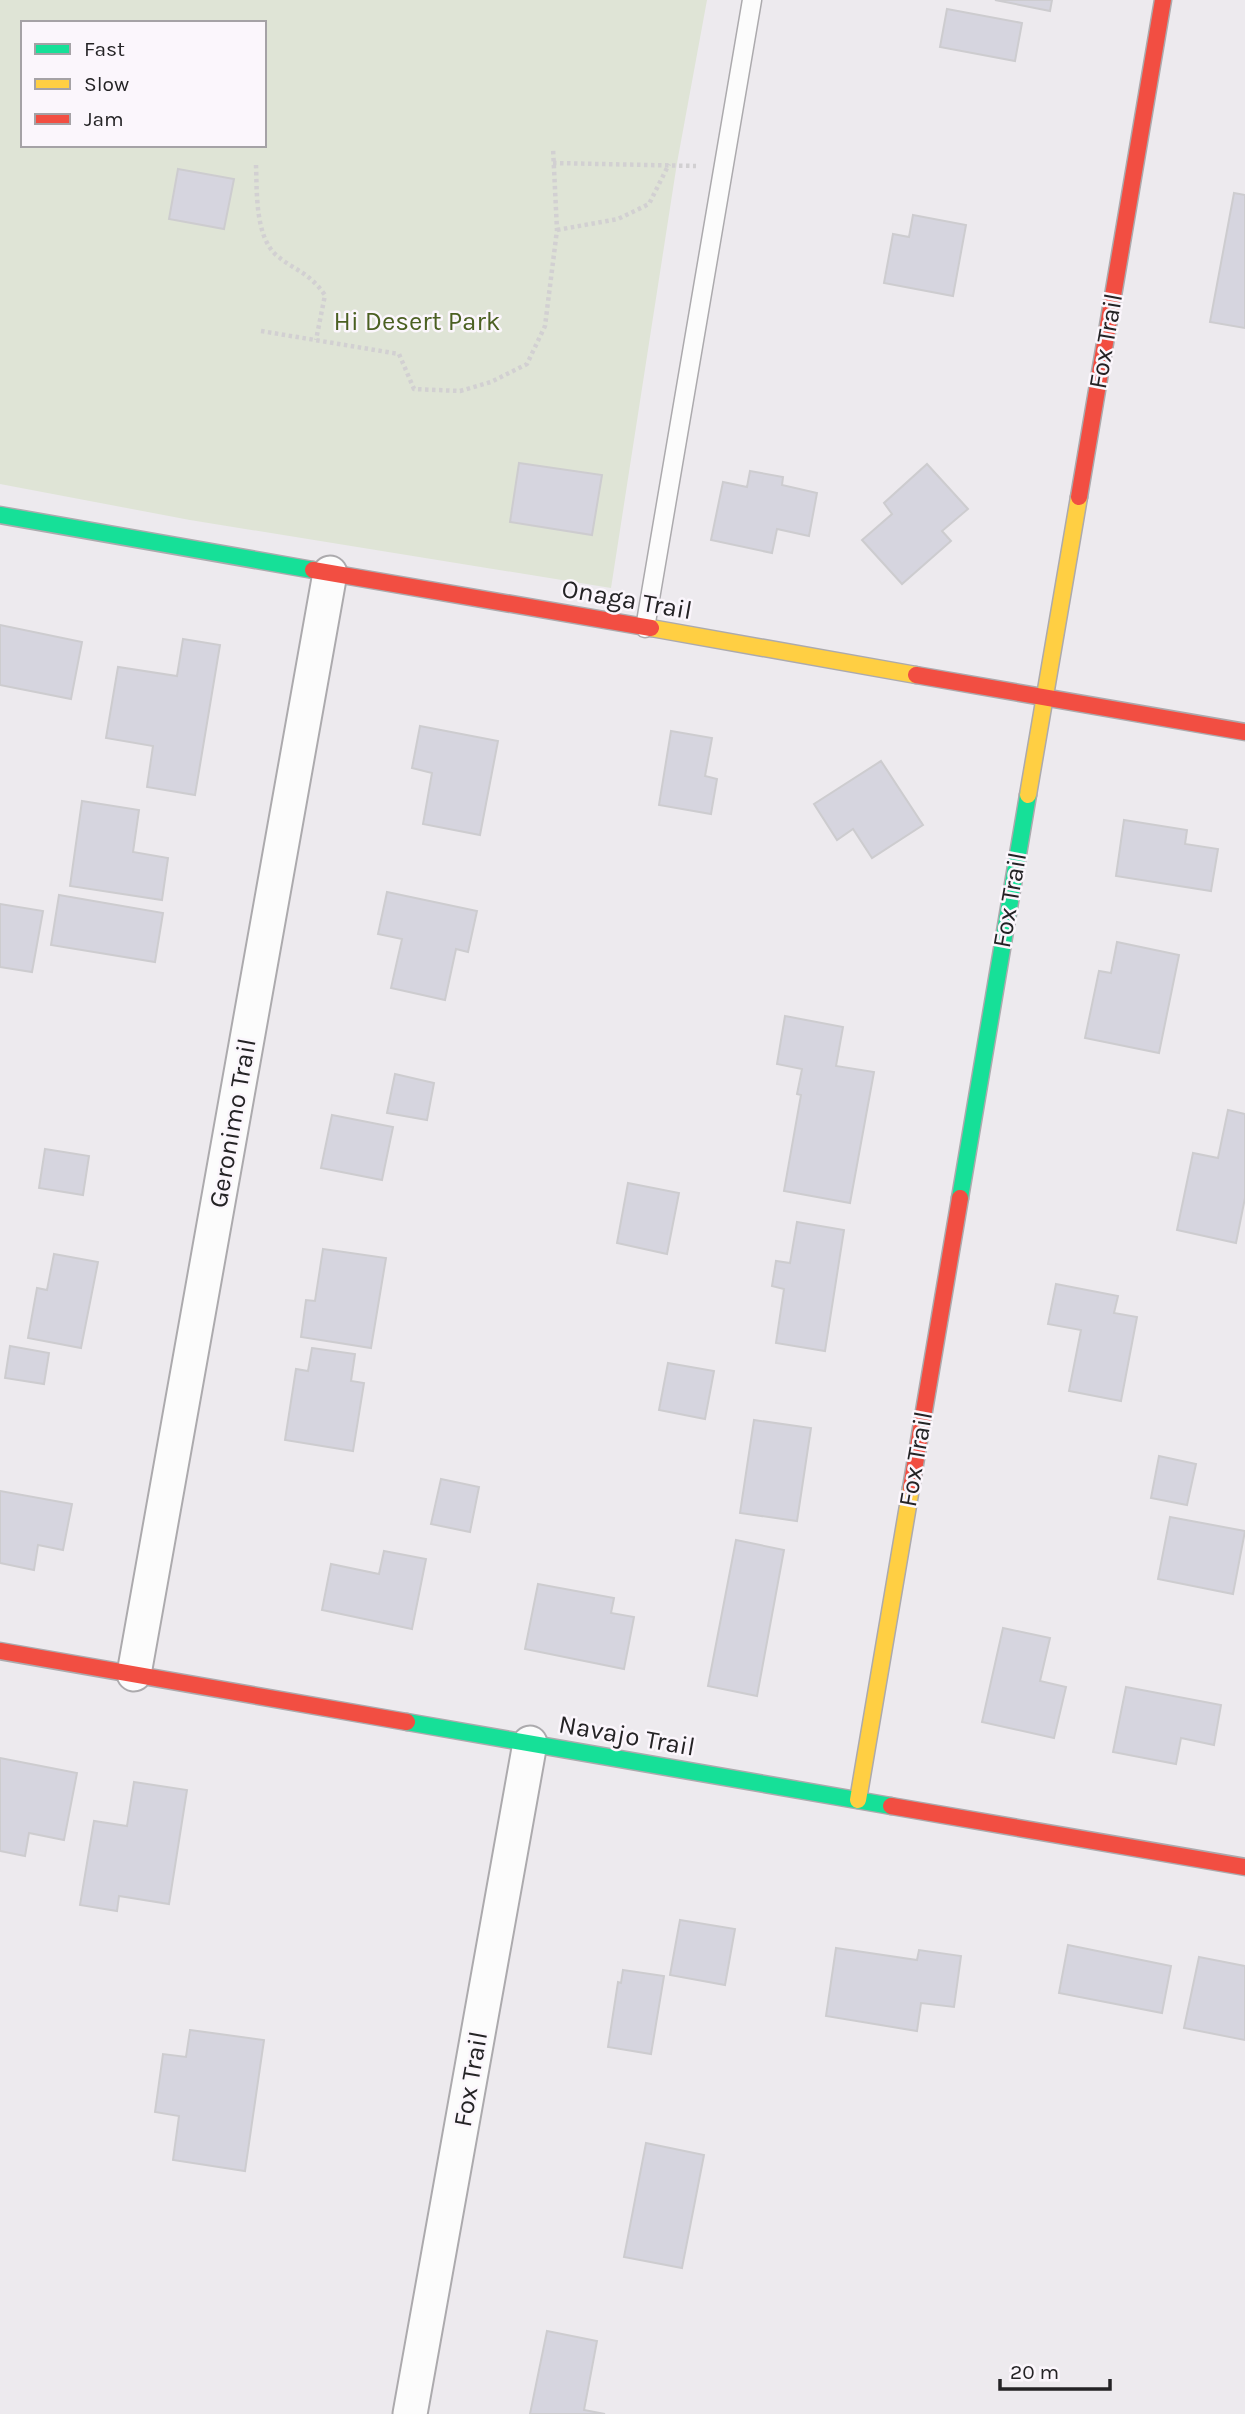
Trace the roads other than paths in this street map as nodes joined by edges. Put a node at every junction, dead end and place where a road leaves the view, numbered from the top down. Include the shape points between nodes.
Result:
1 (752, 0) edge
2 (1163, 0) edge
3 (0, 515) edge
4 (330, 573) junction
5 (645, 628) junction
6 (1043, 697) junction
7 (1245, 732) edge
8 (0, 1651) edge
9 (134, 1674) junction
10 (530, 1743) junction
11 (858, 1800) junction
12 (1245, 1867) edge
13 (410, 2414) edge

1 - 5 lane
2 - 6 street, Fox Trail
3 - 4 street, Onaga Trail
4 - 5 street, Onaga Trail
4 - 9 street, Geronimo Trail
5 - 6 street, Onaga Trail
6 - 7 street, Onaga Trail
6 - 11 street, Fox Trail
8 - 9 street, Navajo Trail
9 - 10 street, Navajo Trail
10 - 11 street, Navajo Trail
10 - 13 street, Fox Trail
11 - 12 street, Navajo Trail

